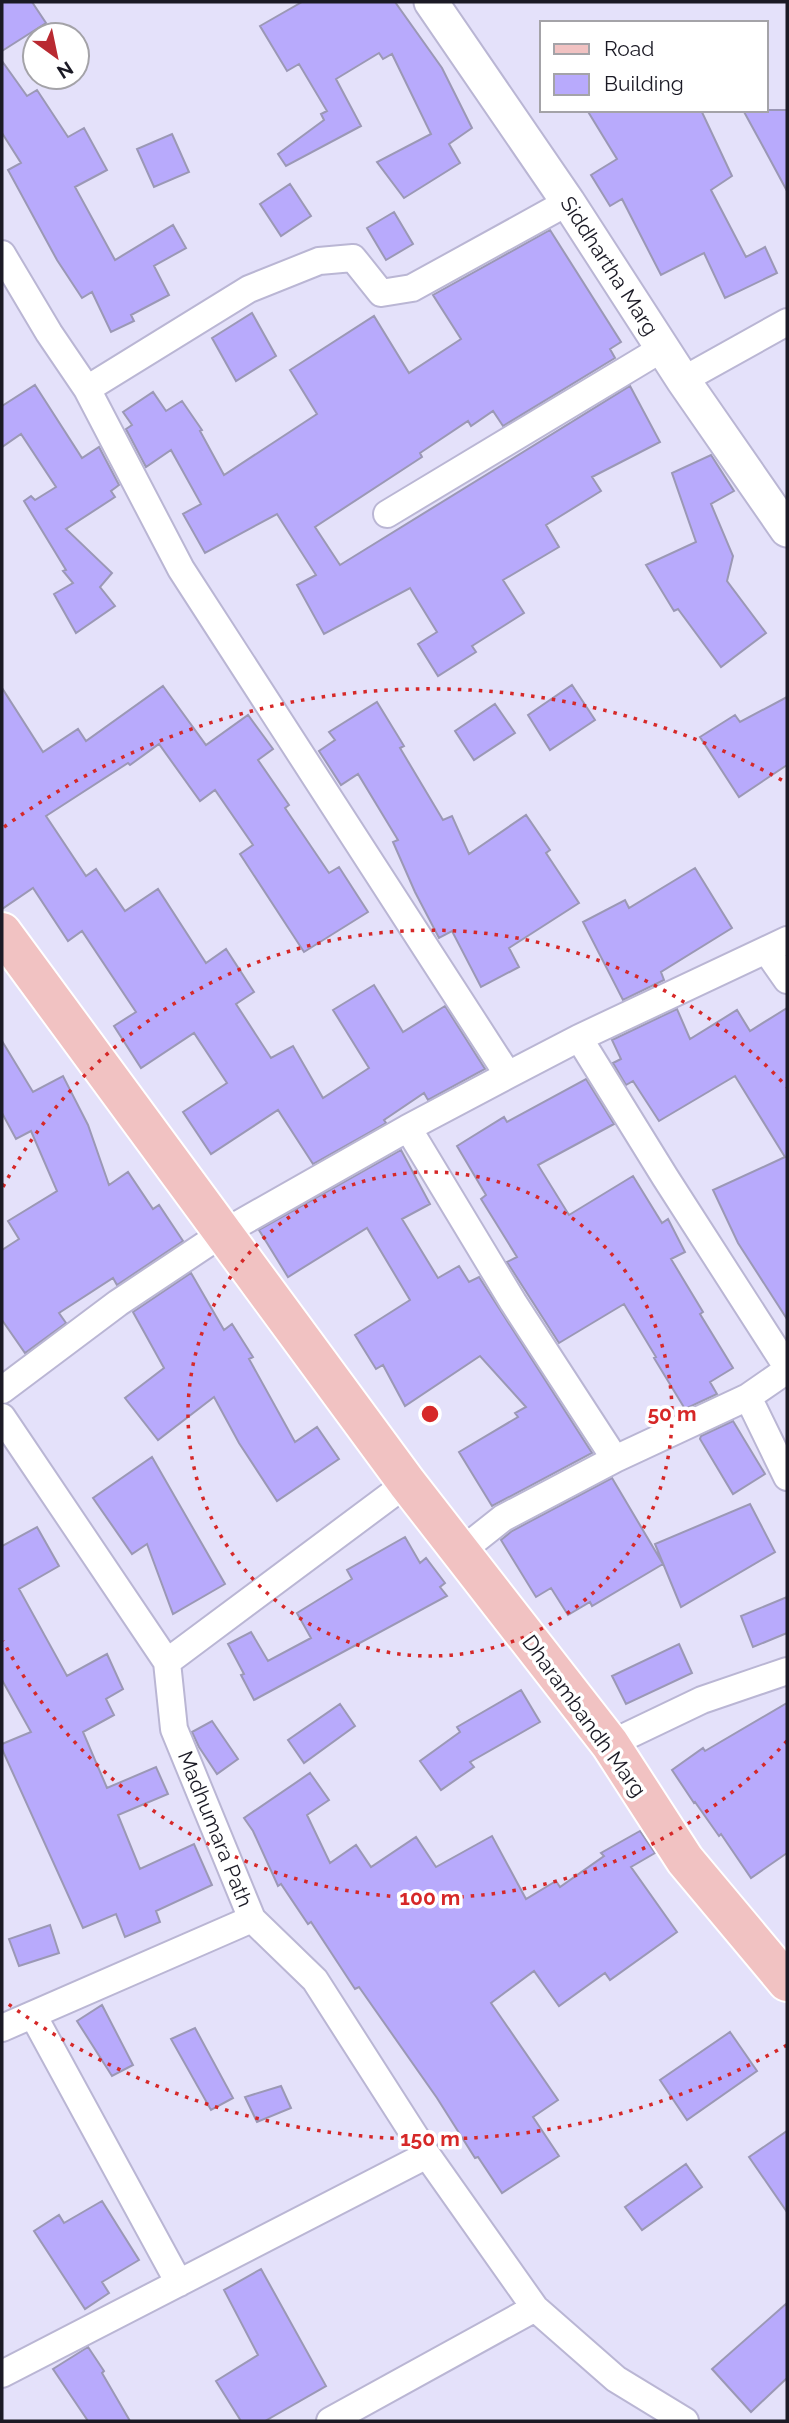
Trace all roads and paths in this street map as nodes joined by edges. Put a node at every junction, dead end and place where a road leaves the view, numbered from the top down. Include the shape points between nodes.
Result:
1 (431, 2) edge
2 (568, 201) junction
3 (2, 254) edge
4 (787, 322) edge
5 (663, 348) junction
6 (683, 380) junction
7 (87, 389) junction
8 (387, 513) dead end
9 (787, 530) edge
10 (2, 932) edge
11 (776, 945) edge
12 (787, 980) edge
13 (579, 1038) junction
14 (508, 1075) junction
15 (408, 1128) junction
16 (223, 1233) junction
17 (787, 1368) edge
18 (2, 1390) edge
19 (748, 1397) junction
20 (2, 1416) edge
21 (615, 1459) junction
22 (787, 1477) edge
23 (407, 1483) junction
24 (460, 1552) junction
25 (167, 1662) junction
26 (787, 1671) edge
27 (610, 1744) junction
28 (252, 1919) junction
29 (787, 1982) edge
30 (33, 2015) junction
31 (2, 2028) edge
32 (427, 2155) junction
33 (179, 2283) junction
34 (535, 2308) junction
35 (2, 2374) edge
36 (335, 2420) edge
37 (685, 2421) edge

1 - 2 street, Siddhartha Marg
2 - 5 street, Siddhartha Marg
2 - 7 street via 412,288 381,293 353,258 318,261 249,289
3 - 7 street
4 - 6 street
5 - 6 street, Siddhartha Marg
5 - 8 street
6 - 9 street, Siddhartha Marg
7 - 14 street via 181,569
10 - 16 main road, Dharambandh Marg
11 - 12 street
11 - 13 street
13 - 14 street
13 - 17 street
14 - 15 street
15 - 16 street
15 - 21 street
16 - 18 street via 118,1303
16 - 23 main road, Dharambandh Marg
17 - 19 street
19 - 21 street
19 - 22 street
20 - 25 street
21 - 24 street via 503,1518
23 - 24 main road, Dharambandh Marg
23 - 25 street
24 - 27 main road, Dharambandh Marg
25 - 28 street, Madhumara Path via 174,1729
26 - 27 street via 702,1700
27 - 29 main road, Dharambandh Marg via 685,1860
28 - 30 street
28 - 32 street, Madhumara Path via 315,1980
30 - 31 street
30 - 33 street
32 - 33 street
32 - 34 street, Madhumara Path
33 - 35 street
34 - 36 street
34 - 37 street, Madhumara Path via 616,2379

